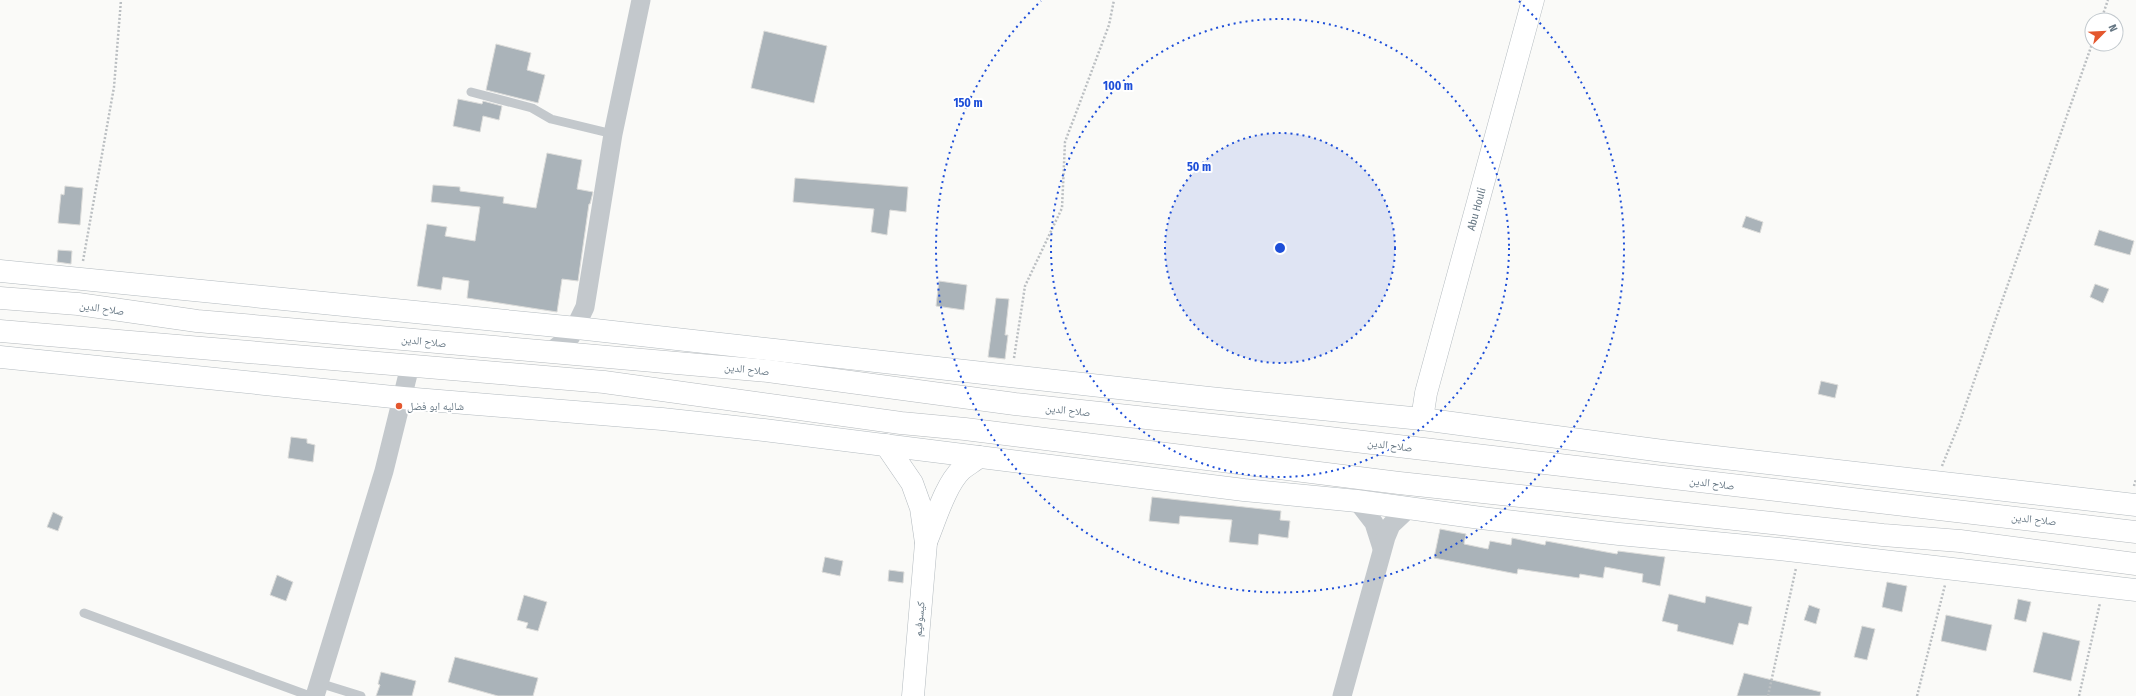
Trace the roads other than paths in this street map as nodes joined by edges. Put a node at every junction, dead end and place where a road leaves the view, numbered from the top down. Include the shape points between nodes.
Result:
1 (641, 0) edge
2 (1533, 0) edge
3 (471, 92) dead end
4 (613, 134) junction
5 (0, 271) edge
6 (0, 298) edge
7 (576, 328) junction
8 (0, 331) edge
9 (551, 351) junction
10 (0, 357) edge
11 (410, 366) junction
12 (403, 398) junction
13 (1422, 419) junction
14 (886, 445) junction
15 (979, 457) junction
16 (1357, 501) junction
17 (1890, 502) junction
18 (2136, 505) edge
19 (1408, 509) junction
20 (2136, 532) edge
21 (1883, 535) junction
22 (926, 543) junction
23 (1382, 548) junction
24 (2136, 564) edge
25 (2136, 590) edge
26 (84, 613) dead end
27 (314, 692) edge
28 (361, 696) edge
29 (913, 696) edge
30 (1342, 696) edge

1 - 4 street
2 - 13 main road, Abu Houli via 1428,385
3 - 4 lane via 532,108 551,119
4 - 7 street via 585,307
5 - 7 main road
6 - 9 main road, صلاح الدين via 78,304 197,321
7 - 9 street via 565,342
7 - 13 main road
8 - 11 main road
9 - 17 main road, صلاح الدين via 768,371 1015,404
10 - 12 main road
11 - 12 street
11 - 21 main road via 604,382 901,423 1399,483
12 - 14 main road via 662,420
12 - 27 street via 382,478
13 - 18 main road via 1656,450
14 - 15 main road
14 - 22 main road, كيسوفيم via 912,483 921,508
15 - 16 main road via 1244,490
15 - 22 main road, كيسوفيم via 961,470 956,477 940,506
16 - 19 main road
16 - 23 street via 1374,523
17 - 20 main road, صلاح الدين
17 - 21 main road via 1878,521
19 - 23 street via 1391,525
19 - 25 main road
21 - 24 main road via 1960,541
22 - 29 main road, كيسوفيم
23 - 30 street
26 - 27 lane
27 - 28 lane

